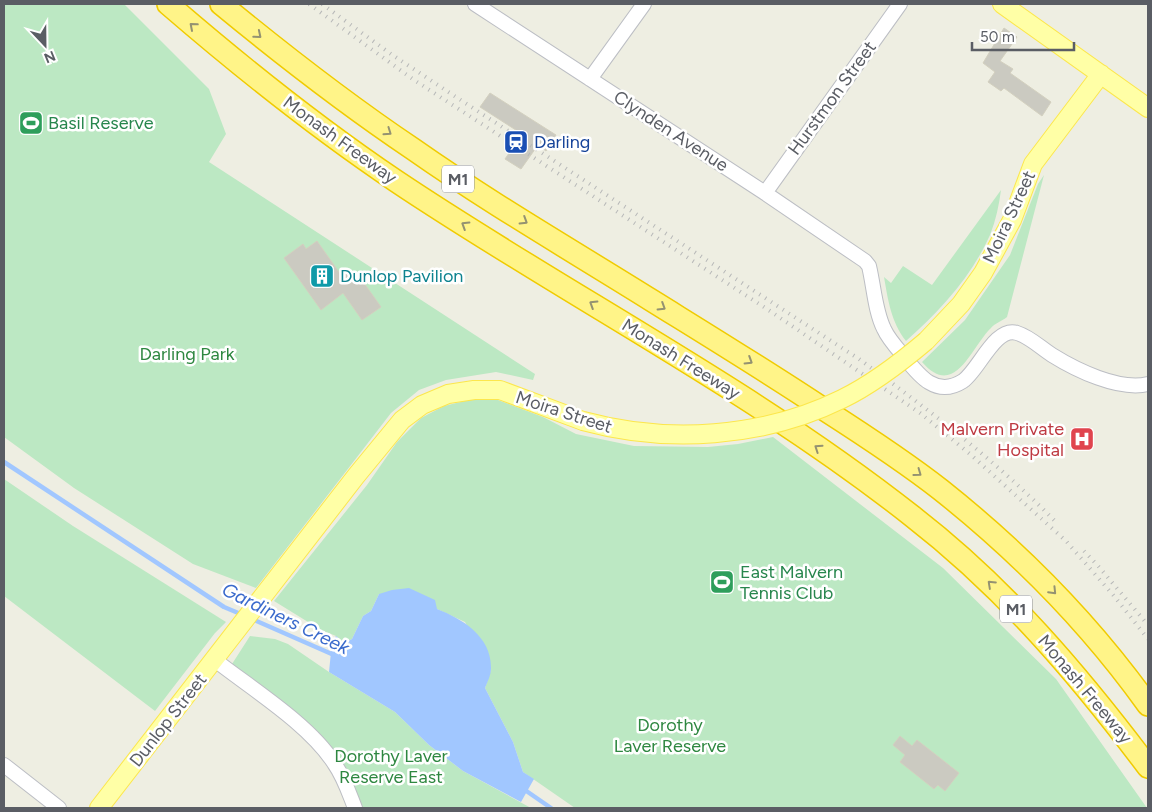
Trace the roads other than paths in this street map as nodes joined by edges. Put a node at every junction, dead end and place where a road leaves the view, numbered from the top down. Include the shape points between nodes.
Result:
1 (168, 4) edge
2 (221, 4) edge
3 (475, 4) edge
4 (644, 4) edge
5 (900, 4) edge
6 (1002, 4) edge
7 (1101, 74) junction
8 (590, 79) junction
9 (1148, 108) edge
10 (765, 193) junction
11 (1148, 384) edge
12 (238, 631) joint
13 (215, 660) junction
14 (1148, 705) edge
15 (4, 765) edge
16 (1148, 767) edge
17 (60, 808) edge
18 (98, 808) edge
19 (355, 808) edge

16 -> 1 highway, Monash Freeway / M1 via 1046,641 995,588 914,517 758,408 389,176 286,102
2 -> 14 highway, Monash Freeway / M1 via 310,76 415,151 790,387 878,444 940,490 998,538 1075,614
3 - 8 street, Clynden Avenue
4 - 8 street
5 - 10 street, Hurstmon Street
6 - 7 main road
7 - 9 main road
7 - 12 main road, Moira Street, bridge via 1033,164 1012,220 983,273 961,304 926,341 884,374 842,399 772,424 674,435 621,430 500,390 448,394 422,405 402,420
8 - 10 street, Clynden Avenue
10 - 11 street, Clynden Avenue via 865,261 885,331 915,371 933,385 948,387 962,381 998,338 1009,332 1022,335 1089,374 1132,386
12 - 13 main road, Dunlop Street
13 - 18 main road, Dunlop Street
13 - 19 street via 318,742 341,774
15 - 17 street

